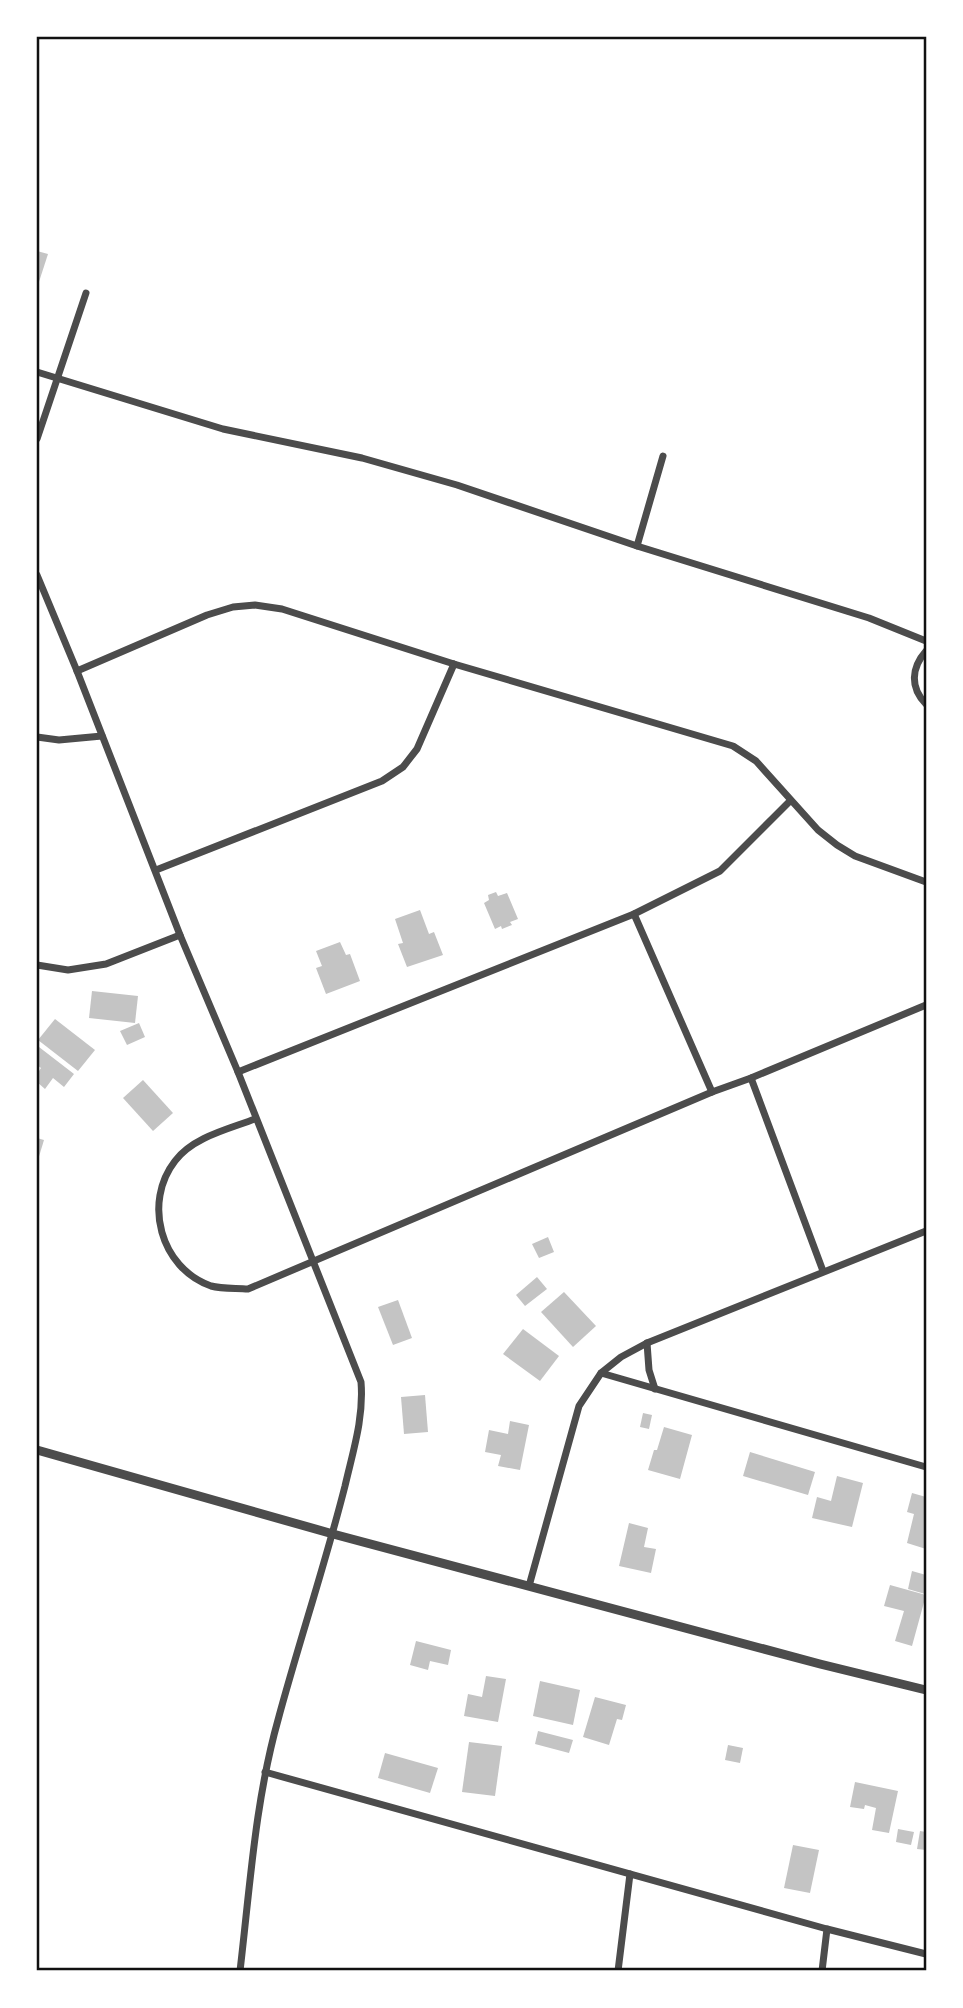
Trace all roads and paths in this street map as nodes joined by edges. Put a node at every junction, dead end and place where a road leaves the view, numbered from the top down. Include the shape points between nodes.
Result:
1 (86, 293) dead end
2 (37, 372) edge
3 (58, 379) junction
4 (37, 439) edge
5 (663, 456) dead end
6 (637, 546) junction
7 (37, 575) edge
8 (926, 641) edge
9 (926, 651) edge
10 (454, 664) junction
11 (77, 671) junction
12 (926, 704) edge
13 (102, 736) junction
14 (37, 737) edge
15 (790, 801) junction
16 (156, 870) junction
17 (926, 882) edge
18 (634, 914) junction
19 (180, 935) junction
20 (37, 965) edge
21 (926, 1006) edge
22 (238, 1072) junction
23 (751, 1078) junction
24 (712, 1092) junction
25 (255, 1119) junction
26 (926, 1231) edge
27 (314, 1262) junction
28 (823, 1271) junction
29 (647, 1343) junction
30 (601, 1373) junction
31 (655, 1389) junction
32 (37, 1450) edge
33 (926, 1467) edge
34 (333, 1534) junction
35 (529, 1586) junction
36 (926, 1690) edge
37 (265, 1772) junction
38 (630, 1874) junction
39 (827, 1929) junction
40 (926, 1954) edge
41 (240, 1971) edge
42 (618, 1971) edge
43 (822, 1971) edge

1 - 3 street
2 - 3 street
3 - 4 street
3 - 6 street via 223,429 446,481
5 - 6 street
6 - 8 street via 869,618
7 - 11 street
9 - 12 street via 913,677
10 - 11 street via 282,610 255,606 207,615
10 - 15 street via 733,747 756,761
10 - 16 street via 417,749 403,767 382,781
11 - 13 street
13 - 14 street
13 - 16 street
15 - 17 street via 818,830 855,856
15 - 18 street via 720,871
16 - 19 street
18 - 22 street
18 - 24 street
19 - 20 street via 106,964 68,970
19 - 22 street
21 - 23 street
22 - 25 street
23 - 24 street
23 - 28 street
24 - 27 street
25 - 27 street
25 - 27 street via 194,1143 175,1160 160,1187 157,1219 169,1252 188,1275 212,1286 248,1289
26 - 28 street
27 - 34 street via 354,1362 363,1401
28 - 29 street
29 - 30 street
29 - 31 street
30 - 31 street
30 - 35 street via 579,1406
31 - 33 street
32 - 34 street
34 - 35 street
34 - 37 street
35 - 36 street
37 - 38 street
37 - 41 street
38 - 39 street
38 - 42 street
39 - 40 street
39 - 43 street

